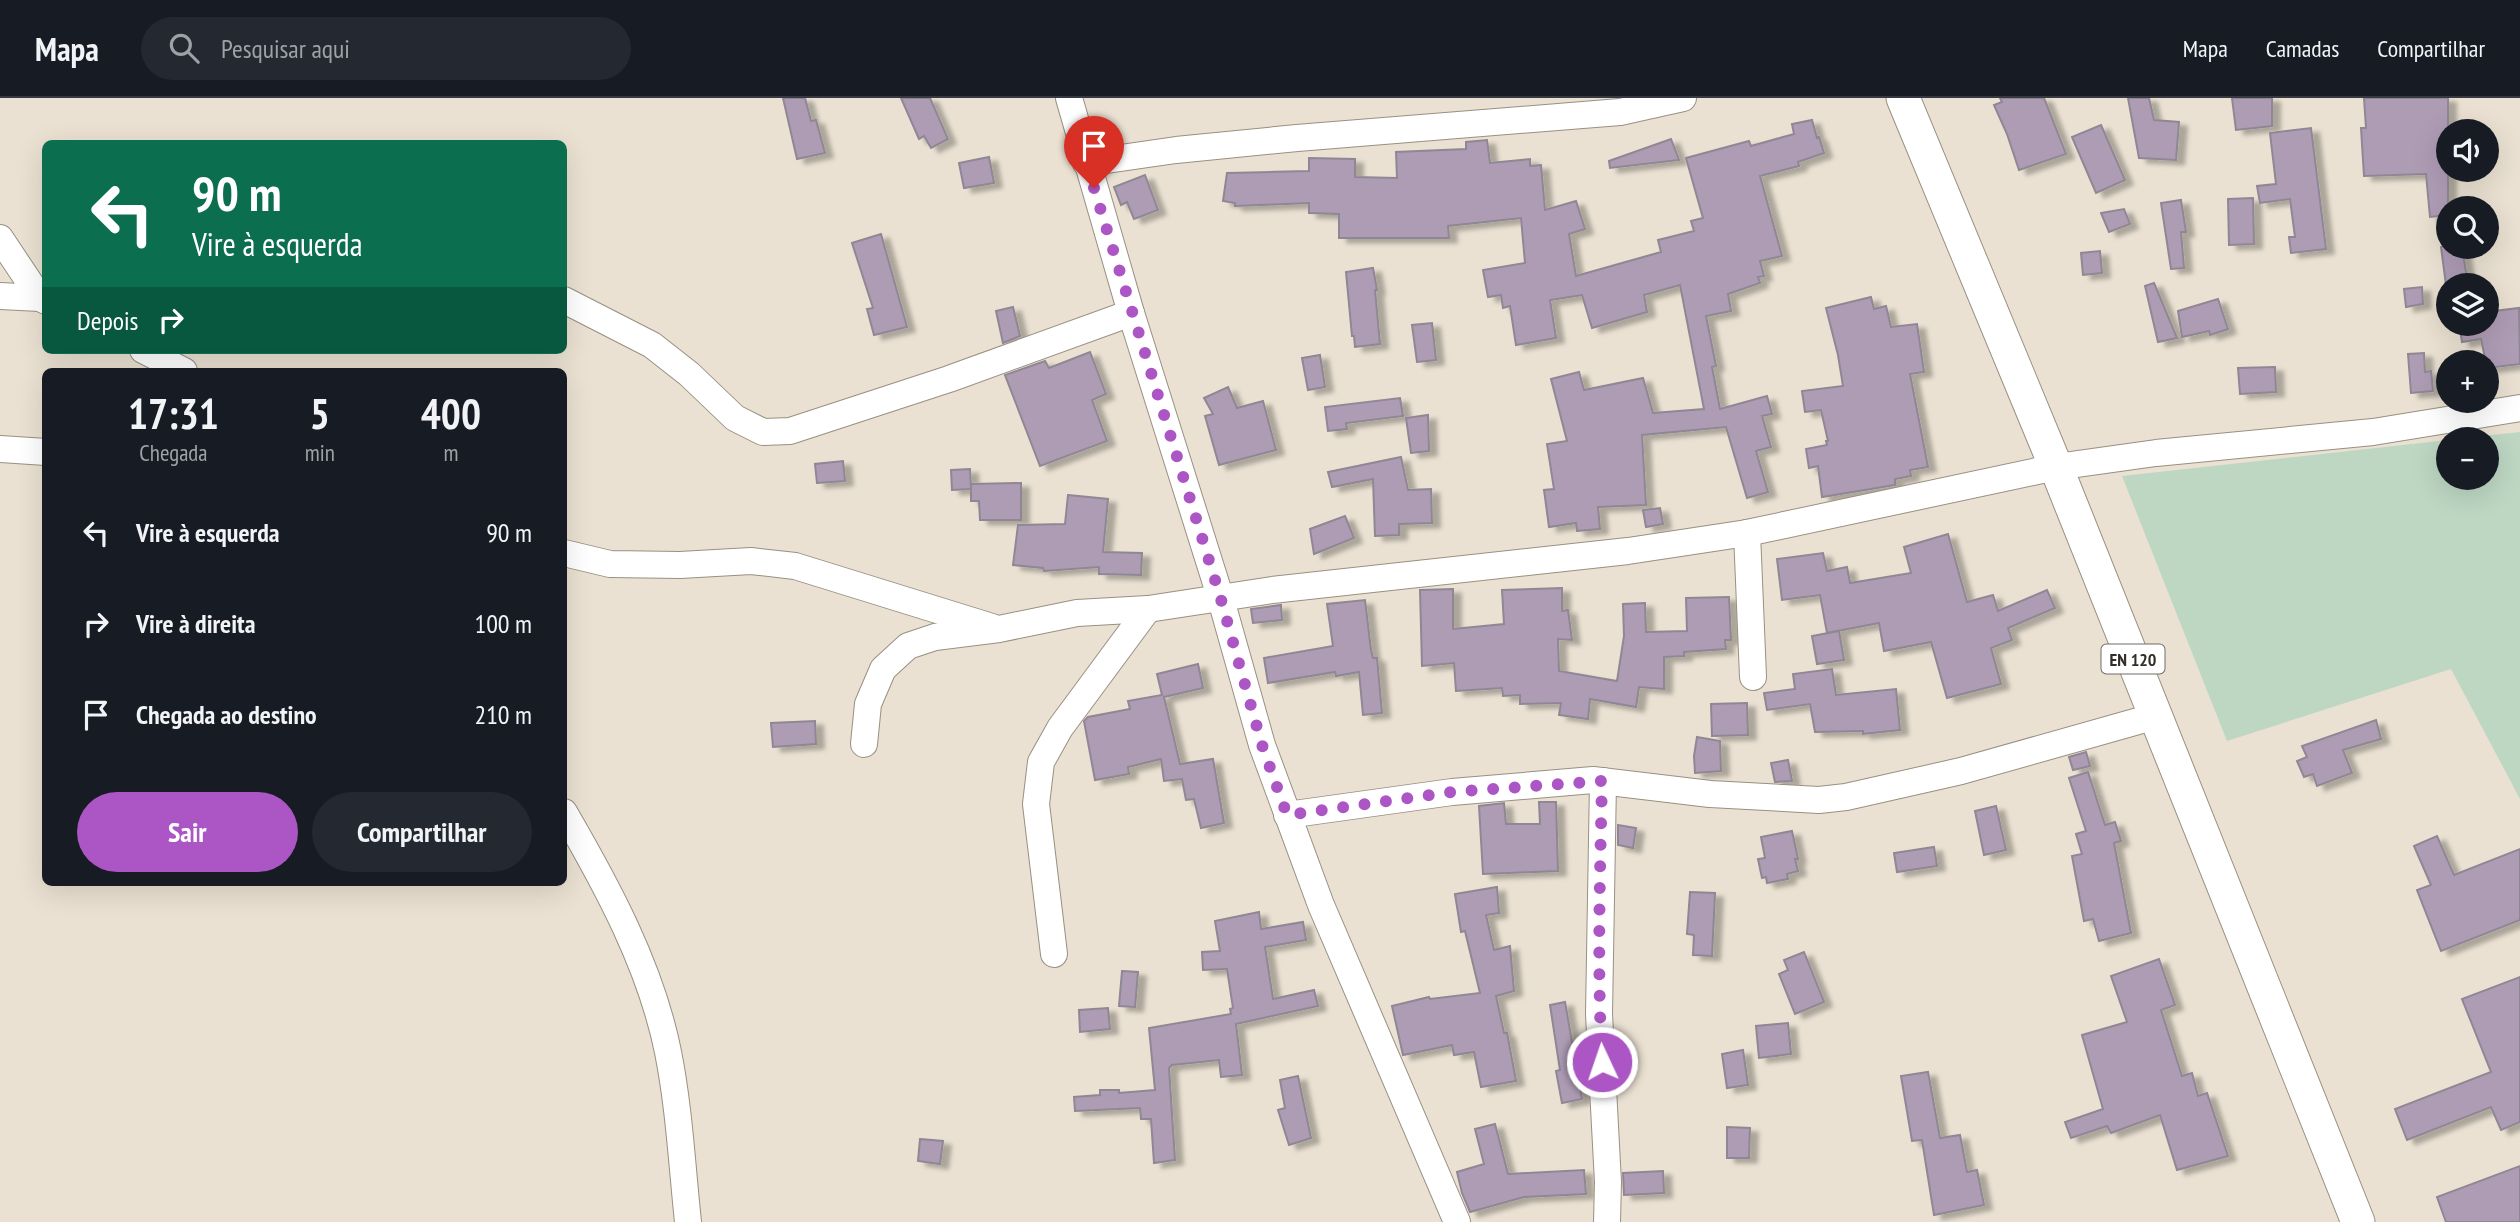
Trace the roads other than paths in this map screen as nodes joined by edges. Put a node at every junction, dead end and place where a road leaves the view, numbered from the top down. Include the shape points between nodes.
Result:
1 (1069, 98) edge
2 (1683, 98) edge
3 (1903, 98) edge
4 (1086, 163) junction
5 (0, 238) edge
6 (0, 296) edge
7 (42, 298) edge
8 (42, 299) edge
9 (567, 302) edge
10 (1131, 313) junction
11 (151, 354) edge
12 (178, 368) edge
13 (2520, 408) edge
14 (0, 449) edge
15 (42, 452) edge
16 (2056, 467) junction
17 (1747, 533) junction
18 (567, 555) edge
19 (1220, 596) junction
20 (1148, 609) junction
21 (999, 629) junction
22 (1753, 677) dead end
23 (2156, 716) junction
24 (863, 744) dead end
25 (1602, 781) junction
26 (1287, 815) junction
27 (567, 817) edge
28 (1054, 954) dead end
29 (688, 1222) edge
30 (1457, 1222) edge
31 (1608, 1222) edge
32 (2358, 1222) edge

1 - 4 street
2 - 4 street via 1610,113 1270,141
3 - 16 main road, EN 120
4 - 10 street
5 - 7 street
6 - 8 street
9 - 10 street via 652,345 735,418 763,432 790,431
10 - 19 street
11 - 12 street
13 - 16 street via 2373,432
14 - 15 street
16 - 17 street
16 - 23 main road, EN 120
17 - 19 street via 1595,556
17 - 22 street
18 - 21 street via 610,564 751,561 795,566
19 - 20 street
19 - 26 street
20 - 21 street via 1077,613
20 - 28 street via 1059,728 1041,762 1036,804
21 - 24 street via 935,637 908,646 883,669 868,704
23 - 25 street via 1961,771 1846,797 1819,800 1710,794
23 - 32 main road, EN 120
25 - 26 street via 1452,792
25 - 31 street via 1599,1014
26 - 30 street
27 - 29 street via 647,979 668,1051

